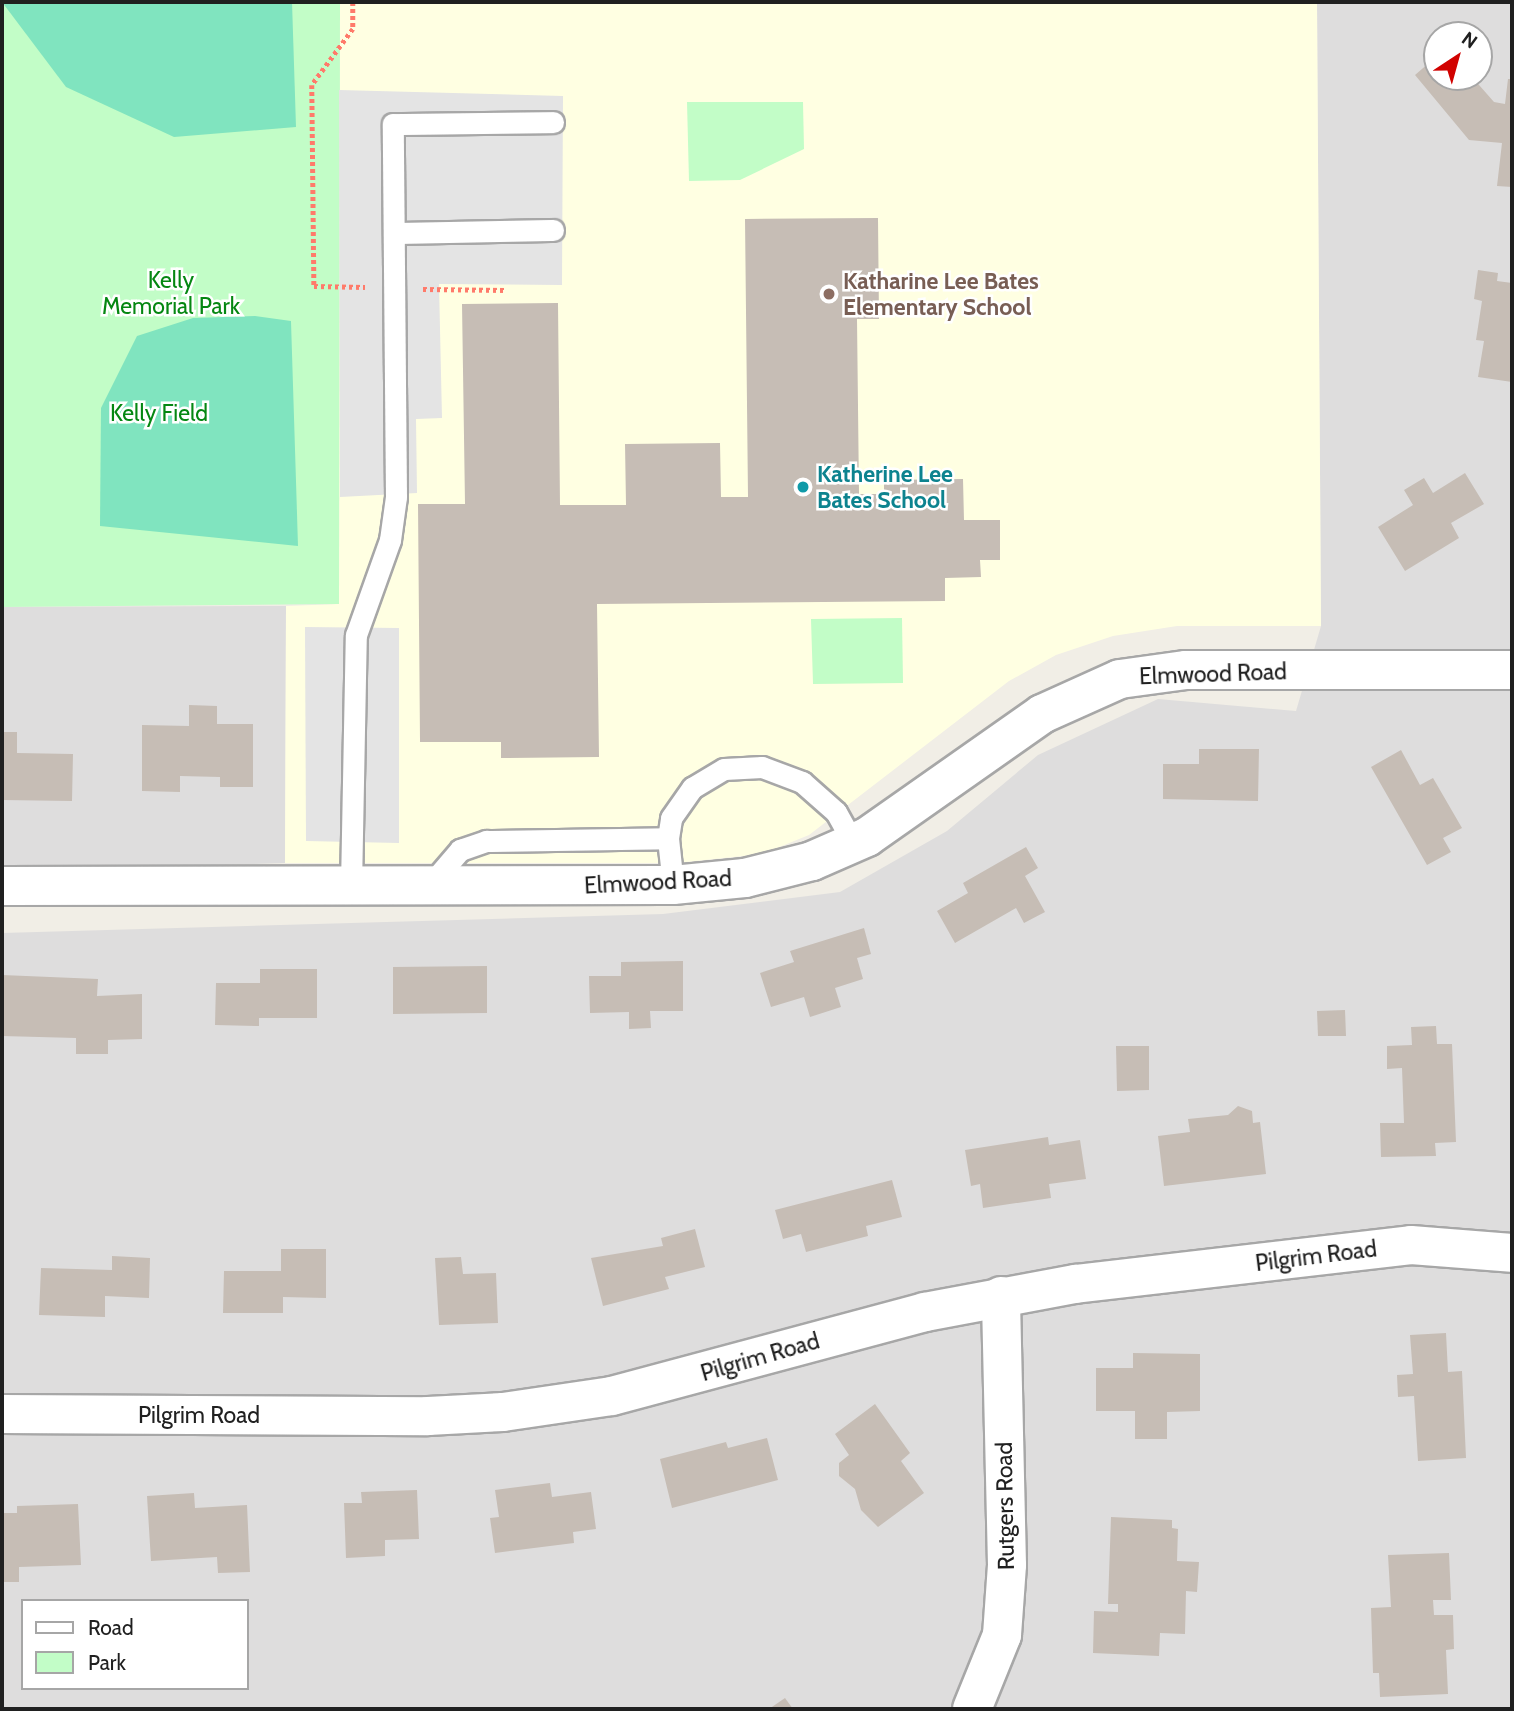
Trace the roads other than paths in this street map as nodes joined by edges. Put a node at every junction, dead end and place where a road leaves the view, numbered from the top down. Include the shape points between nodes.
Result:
1 (553, 122) dead end
2 (553, 230) dead end
3 (395, 233) junction
4 (1512, 670) edge
5 (668, 838) junction
6 (853, 844) junction
7 (2, 886) edge
8 (351, 886) junction
9 (429, 886) junction
10 (673, 886) junction
11 (1512, 1253) edge
12 (1001, 1296) junction
13 (2, 1414) edge
14 (972, 1709) edge

1 - 3 lane via 393,124
2 - 3 lane
3 - 8 lane via 394,518 356,635
4 - 6 street, Elmwood Road via 1186,670 1120,679 1042,714
5 - 6 lane via 676,808 692,788 714,773 749,765 787,774 815,791 836,812
5 - 9 lane via 486,841 460,849
5 - 10 lane
6 - 10 street, Elmwood Road via 768,874
7 - 8 street, Elmwood Road
8 - 9 street, Elmwood Road
9 - 10 street, Elmwood Road
11 - 12 street, Pilgrim Road via 1411,1245
12 - 13 street, Pilgrim Road via 866,1326 659,1385 516,1411 428,1416
12 - 14 street, Rutgers Road via 1007,1565 1002,1635

